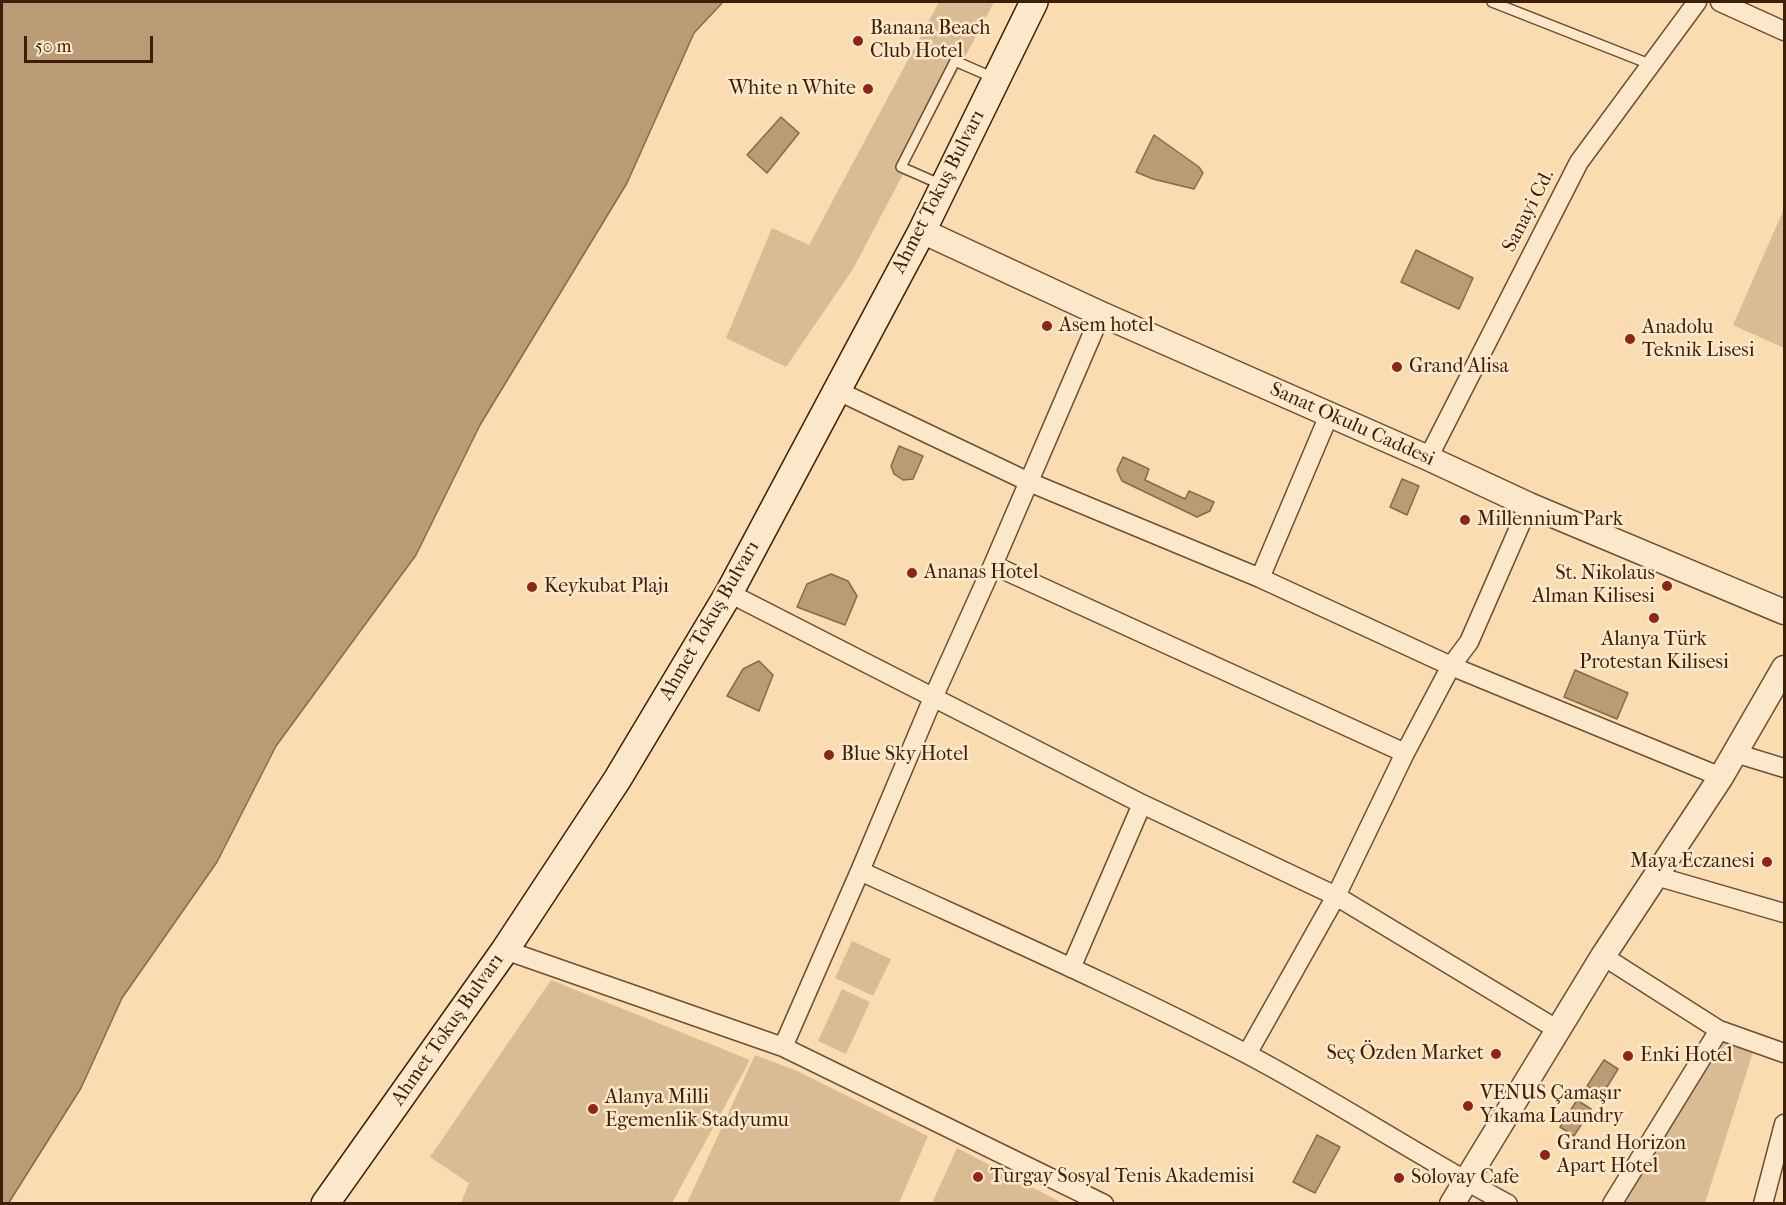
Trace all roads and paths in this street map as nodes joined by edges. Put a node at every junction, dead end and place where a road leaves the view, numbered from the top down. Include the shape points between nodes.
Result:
1 (1034, 2) edge
2 (1492, 2) edge
3 (1697, 2) edge
4 (1720, 2) edge
5 (1785, 31) edge
6 (1652, 65) junction
7 (996, 79) junction
8 (944, 186) junction
9 (922, 231) junction
10 (1101, 314) junction
11 (836, 390) junction
12 (1329, 415) junction
13 (1428, 458) junction
14 (1029, 482) junction
15 (1530, 505) junction
16 (993, 565) junction
17 (1260, 578) junction
18 (729, 593) junction
19 (1785, 612) edge
20 (1452, 666) junction
21 (1785, 668) edge
22 (933, 698) junction
23 (1405, 753) junction
24 (1735, 753) junction
25 (1785, 768) edge
26 (1721, 777) junction
27 (1142, 804) junction
28 (860, 871) junction
29 (1656, 876) junction
30 (1336, 896) junction
31 (1785, 914) edge
32 (504, 950) junction
33 (1604, 956) junction
34 (1071, 968) junction
35 (1558, 1030) junction
36 (1719, 1030) junction
37 (783, 1047) junction
38 (1785, 1053) edge
39 (1247, 1054) junction
40 (1785, 1124) edge
41 (1466, 1181) junction
42 (325, 1203) edge
43 (1104, 1203) edge
44 (1452, 1203) edge
45 (1508, 1203) edge
46 (1612, 1203) edge
47 (1763, 1203) edge

1 - 7 main road, Ahmet Tokuş Bulvarı
2 - 6 lane
3 - 6 street, Sanayi Cd.
4 - 5 street
6 - 13 street, Sanayi Cd. via 1579,162
7 - 8 main road, Ahmet Tokuş Bulvarı
7 - 8 lane via 955,61 901,166
8 - 9 main road, Ahmet Tokuş Bulvarı
9 - 10 street, Sanat Okulu Caddesi
9 - 11 main road, Ahmet Tokuş Bulvarı
10 - 12 street, Sanat Okulu Caddesi
10 - 14 street
11 - 14 street
11 - 18 main road, Ahmet Tokuş Bulvarı
12 - 13 street, Sanat Okulu Caddesi
12 - 17 street
13 - 15 street, Sanat Okulu Caddesi
14 - 16 street
14 - 17 street
15 - 19 street, Sanat Okulu Caddesi
15 - 20 street via 1470,642
16 - 22 street
16 - 23 street
17 - 20 street
18 - 22 street
18 - 32 main road, Ahmet Tokuş Bulvarı via 617,780
20 - 23 street
20 - 26 street
21 - 24 street
22 - 27 street
22 - 28 street
23 - 30 street
24 - 25 street
24 - 26 street
26 - 29 street
27 - 30 street
27 - 34 street
28 - 34 street
28 - 37 street
29 - 31 street
29 - 33 street
30 - 35 street
30 - 39 street
32 - 37 street
32 - 42 main road, Ahmet Tokuş Bulvarı
33 - 35 street
33 - 36 street
34 - 39 street
35 - 41 street
36 - 38 street
36 - 46 street
37 - 43 street
39 - 41 street
40 - 47 street
41 - 44 street
41 - 45 street

